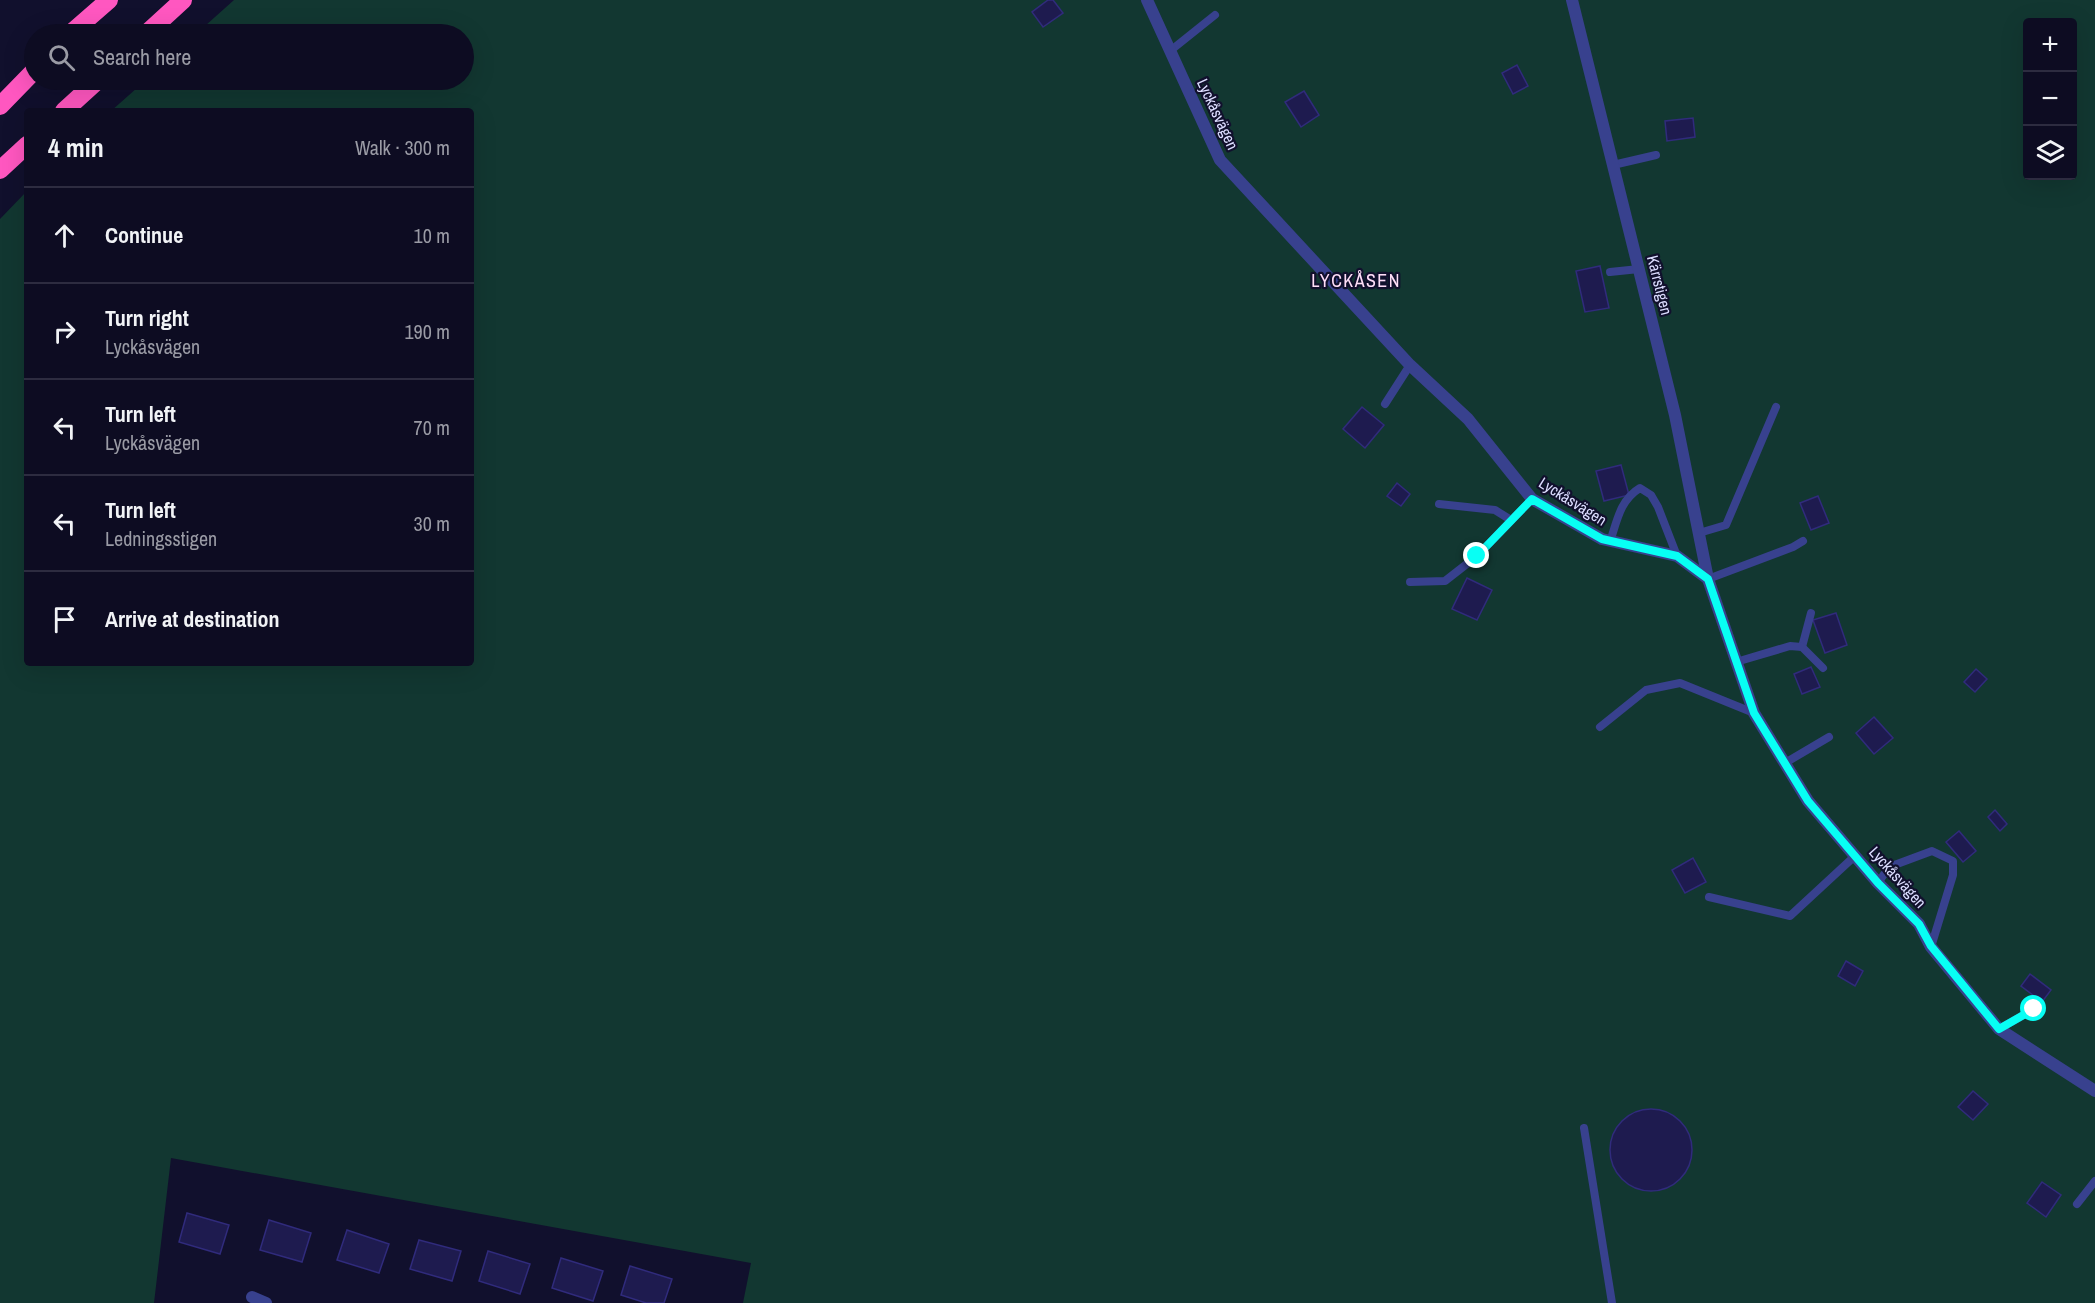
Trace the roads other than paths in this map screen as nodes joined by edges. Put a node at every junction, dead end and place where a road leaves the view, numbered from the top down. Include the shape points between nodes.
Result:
1 (109, 0) edge
2 (183, 0) edge
3 (1147, 0) edge
4 (1572, 0) edge
5 (1215, 15) dead end
6 (81, 24) edge
7 (157, 24) edge
8 (1170, 51) junction
9 (24, 81) edge
10 (87, 90) edge
11 (0, 106) edge
12 (67, 108) edge
13 (24, 148) edge
14 (1656, 155) dead end
15 (1613, 165) junction
16 (0, 170) edge
17 (1639, 269) junction
18 (1610, 272) dead end
19 (1410, 365) junction
20 (1385, 404) dead end
21 (1776, 407) dead end
22 (1532, 499) junction
23 (1439, 504) dead end
24 (1511, 520) junction
25 (1699, 533) junction
26 (1803, 541) dead end
27 (1610, 542) junction
28 (1677, 556) junction
29 (1708, 579) junction
30 (1410, 582) dead end
31 (1811, 613) dead end
32 (1802, 647) junction
33 (1736, 662) junction
34 (1823, 668) dead end
35 (1754, 713) junction
36 (1600, 727) dead end
37 (1829, 737) dead end
38 (1785, 763) junction
39 (1856, 855) junction
40 (1878, 883) junction
41 (1708, 897) dead end
42 (1931, 946) junction
43 (2034, 1009) dead end
44 (1999, 1029) junction
45 (2095, 1090) edge
46 (1584, 1128) dead end
47 (2095, 1181) edge
48 (2078, 1204) dead end
49 (252, 1297) dead end
50 (266, 1303) edge
51 (1612, 1303) edge

1 - 6 highway
2 - 7 highway
3 - 8 street, Lyckåsvägen
4 - 15 street, Kärrstigen
5 - 8 lane
8 - 19 street, Lyckåsvägen via 1220,160
9 - 11 highway
10 - 12 highway
13 - 16 highway
14 - 15 lane
15 - 17 street, Kärrstigen
17 - 18 lane
17 - 25 street, Kärrstigen
19 - 20 lane
19 - 22 street, Lyckåsvägen via 1468,419
21 - 25 lane via 1726,525
22 - 24 lane
22 - 27 street, Lyckåsvägen
23 - 24 lane via 1495,510
24 - 30 lane via 1477,556 1445,581
25 - 29 street, Kärrstigen
26 - 29 lane
27 - 28 street, Lyckåsvägen
27 - 28 lane via 1621,507 1640,488 1651,495 1658,507
28 - 29 street, Lyckåsvägen
29 - 33 street, Lyckåsvägen
31 - 32 lane
32 - 33 lane via 1790,646
32 - 34 lane
33 - 35 street, Lyckåsvägen
35 - 36 lane via 1680,682 1646,690
35 - 38 street, Lyckåsvägen
37 - 38 lane
38 - 39 street, Lyckåsvägen via 1808,801
39 - 40 street, Lyckåsvägen
39 - 41 lane via 1790,916
40 - 42 street, Lyckåsvägen via 1919,924
40 - 42 lane via 1889,867 1932,851 1953,861 1953,875
42 - 44 street, Lyckåsvägen
43 - 44 lane
44 - 45 street, Lyckåsvägen
46 - 51 lane
47 - 48 lane
49 - 50 street

